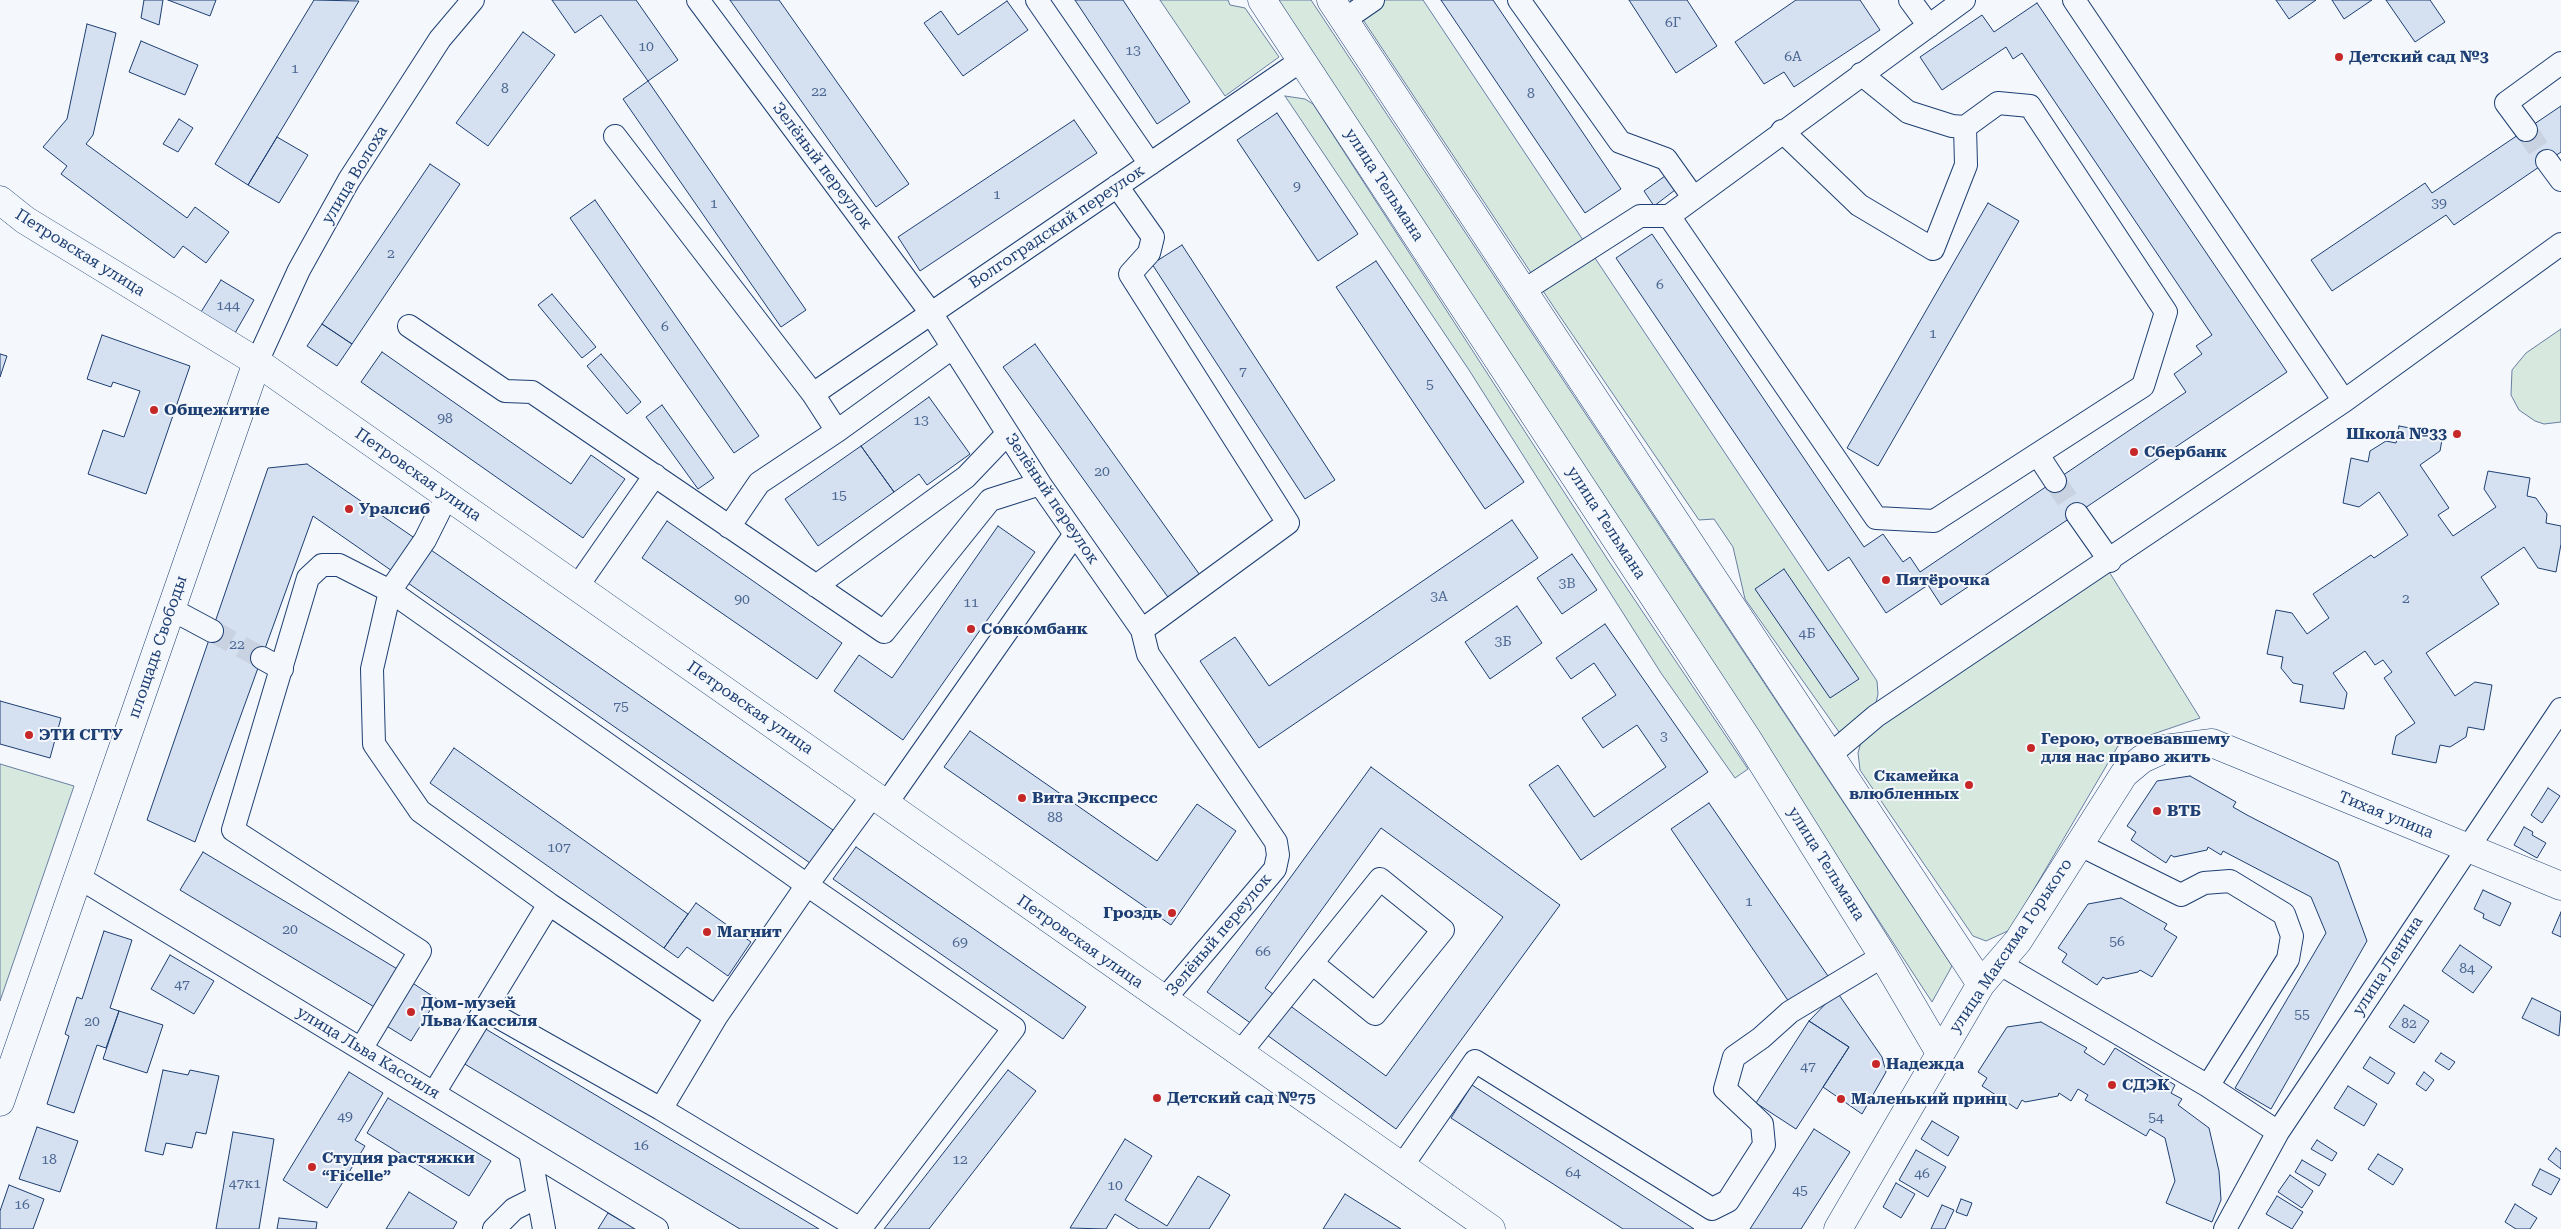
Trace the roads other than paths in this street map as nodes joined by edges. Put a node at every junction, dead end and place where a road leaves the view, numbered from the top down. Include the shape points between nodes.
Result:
1 (473, 0) edge
2 (698, 0) edge
3 (1037, 0) edge
4 (1262, 0) edge
5 (1373, 0) edge
6 (1519, 0) edge
7 (1910, 0) edge
8 (1964, 0) edge
9 (2074, 0) edge
10 (1338, 10) edge
11 (1929, 26) junction
12 (1302, 60) junction
13 (2561, 63) edge
14 (1862, 74) junction
15 (1965, 128) junction
16 (2526, 130) tunnel mouth
17 (1782, 131) junction
18 (614, 136) dead end
19 (2547, 161) tunnel mouth
20 (1150, 164) junction
21 (2561, 180) edge
22 (1117, 186) junction
23 (1693, 197) junction
24 (0, 200) edge
25 (1669, 216) junction
26 (2561, 244) edge
27 (1523, 291) junction
28 (931, 313) junction
29 (409, 326) dead end
30 (952, 348) junction
31 (257, 362) junction
32 (813, 394) junction
33 (2344, 401) junction
34 (837, 431) junction
35 (1007, 434) junction
36 (2038, 455) junction
37 (655, 476) junction
38 (2055, 481) tunnel mouth
39 (1040, 484) junction
40 (447, 496) junction
41 (2077, 514) tunnel mouth
42 (729, 527) junction
43 (1075, 534) junction
44 (2110, 561) junction
45 (816, 586) junction
46 (577, 587) junction
47 (390, 591) junction
48 (171, 609) junction
49 (1142, 630) junction
50 (212, 631) tunnel mouth
51 (262, 658) tunnel mouth
52 (282, 669) junction
53 (2561, 709) edge
54 (2212, 743) joint
55 (1830, 755) junction
56 (880, 800) junction
57 (2080, 845) junction
58 (2466, 847) junction
59 (78, 877) junction
60 (806, 884) junction
61 (2561, 886) edge
62 (549, 904) junction
63 (1883, 956) junction
64 (1312, 963) junction
65 (2000, 964) junction
66 (1981, 984) junction
67 (1163, 1001) junction
68 (484, 1009) junction
69 (716, 1017) junction
70 (361, 1049) junction
71 (1940, 1053) junction
72 (1239, 1054) junction
73 (6, 1064) edge
74 (2208, 1086) junction
75 (434, 1093) junction
76 (0, 1102) edge
77 (661, 1109) junction
78 (2278, 1132) junction
79 (530, 1152) junction
80 (1402, 1166) junction
81 (538, 1197) junction
82 (494, 1229) edge
83 (544, 1229) edge
84 (658, 1229) edge
85 (860, 1229) edge
86 (1491, 1229) edge
87 (1838, 1229) edge
88 (2225, 1229) edge

1 - 31 street, улица Волоха via 440,39 349,180 300,270
2 - 28 street, Зелёный переулок
3 - 20 street
4 - 12 main road, улица Тельмана
5 - 10 street
6 - 23 street via 1620,142 1666,159
7 - 11 street
8 - 11 street
9 - 33 street
10 - 27 main road
11 - 14 street
12 - 20 street, Волгоградский переулок
12 - 63 main road, улица Тельмана via 1748,740
13 - 16 street via 2506,103
14 - 15 street via 1908,112
14 - 17 street
15 - 17 street via 1966,165 1934,249 1859,205
15 - 36 street via 1998,103 2030,106 2166,312 2144,386
17 - 23 street
18 - 32 street
19 - 21 street
20 - 22 street, Волгоградский переулок
22 - 28 street, Волгоградский переулок
22 - 49 street via 1153,237 1150,254 1130,274 1288,523
23 - 25 street
24 - 31 main road, Петровская улица via 24,220
25 - 27 street via 1640,216
25 - 36 street via 1876,518 1934,520
26 - 33 street
27 - 55 main road
28 - 30 street, Зелёный переулок
28 - 32 street, Волгоградский переулок
29 - 37 street via 505,391 532,392
30 - 34 street
30 - 35 street, Зелёный переулок
31 - 40 main road, Петровская улица
31 - 48 main road, площадь Свободы
32 - 34 street
33 - 44 street
34 - 42 street via 759,483
35 - 39 street, Зелёный переулок
35 - 45 street via 966,477
36 - 38 street
37 - 42 street
37 - 46 street
39 - 43 street, Зелёный переулок
39 - 45 street via 990,500 884,632
40 - 46 main road, Петровская улица
40 - 47 street via 425,540
41 - 44 street
42 - 45 street
43 - 49 street, Зелёный переулок
43 - 56 street
44 - 55 street via 1876,716
46 - 56 main road, Петровская улица
47 - 52 street via 339,565 322,565 308,578
47 - 60 street
47 - 62 street via 372,669 374,744 420,812
48 - 50 street
48 - 59 main road, площадь Свободы
49 - 67 street, Зелёный переулок via 1148,654 1276,842 1278,856 1275,868
51 - 52 street
52 - 70 street via 233,830 420,951
53 - 58 street, улица Ленина
54 - 57 main road, улица Максима Горького via 2164,749 2142,759 2124,774
54 - 58 main road, Тихая улица
55 - 66 main road
56 - 60 street
56 - 67 main road, Петровская улица
57 - 65 main road, улица Максима Горького
57 - 74 street via 2181,895 2204,883 2230,881 2284,914 2292,936 2288,959
58 - 61 main road, Тихая улица
58 - 78 street, улица Ленина
59 - 70 street, улица Льва Кассиля
59 - 73 main road, площадь Свободы
60 - 69 street
60 - 85 street via 1014,1028
62 - 68 street
62 - 69 street
63 - 71 main road, улица Тельмана
63 - 80 street via 1790,1012 1734,1057 1725,1089 1762,1124 1764,1145 1728,1201 1712,1208 1475,1062
64 - 64 street via 1375,1014 1443,930 1380,879
64 - 72 street
65 - 66 main road, улица Максима Горького
65 - 74 street
66 - 71 main road, улица Максима Горького
67 - 72 main road, Петровская улица
68 - 75 street
68 - 77 street
69 - 77 street
70 - 75 street, улица Льва Кассиля
71 - 87 main road, улица Максима Горького
72 - 80 main road, Петровская улица
73 - 76 main road, площадь Свободы
74 - 78 street
75 - 79 street, улица Льва Кассиля
77 - 85 street
78 - 88 street, улица Ленина
79 - 81 street
79 - 84 street, улица Льва Кассиля
80 - 86 main road, Петровская улица
81 - 82 street via 514,1209
81 - 83 street

